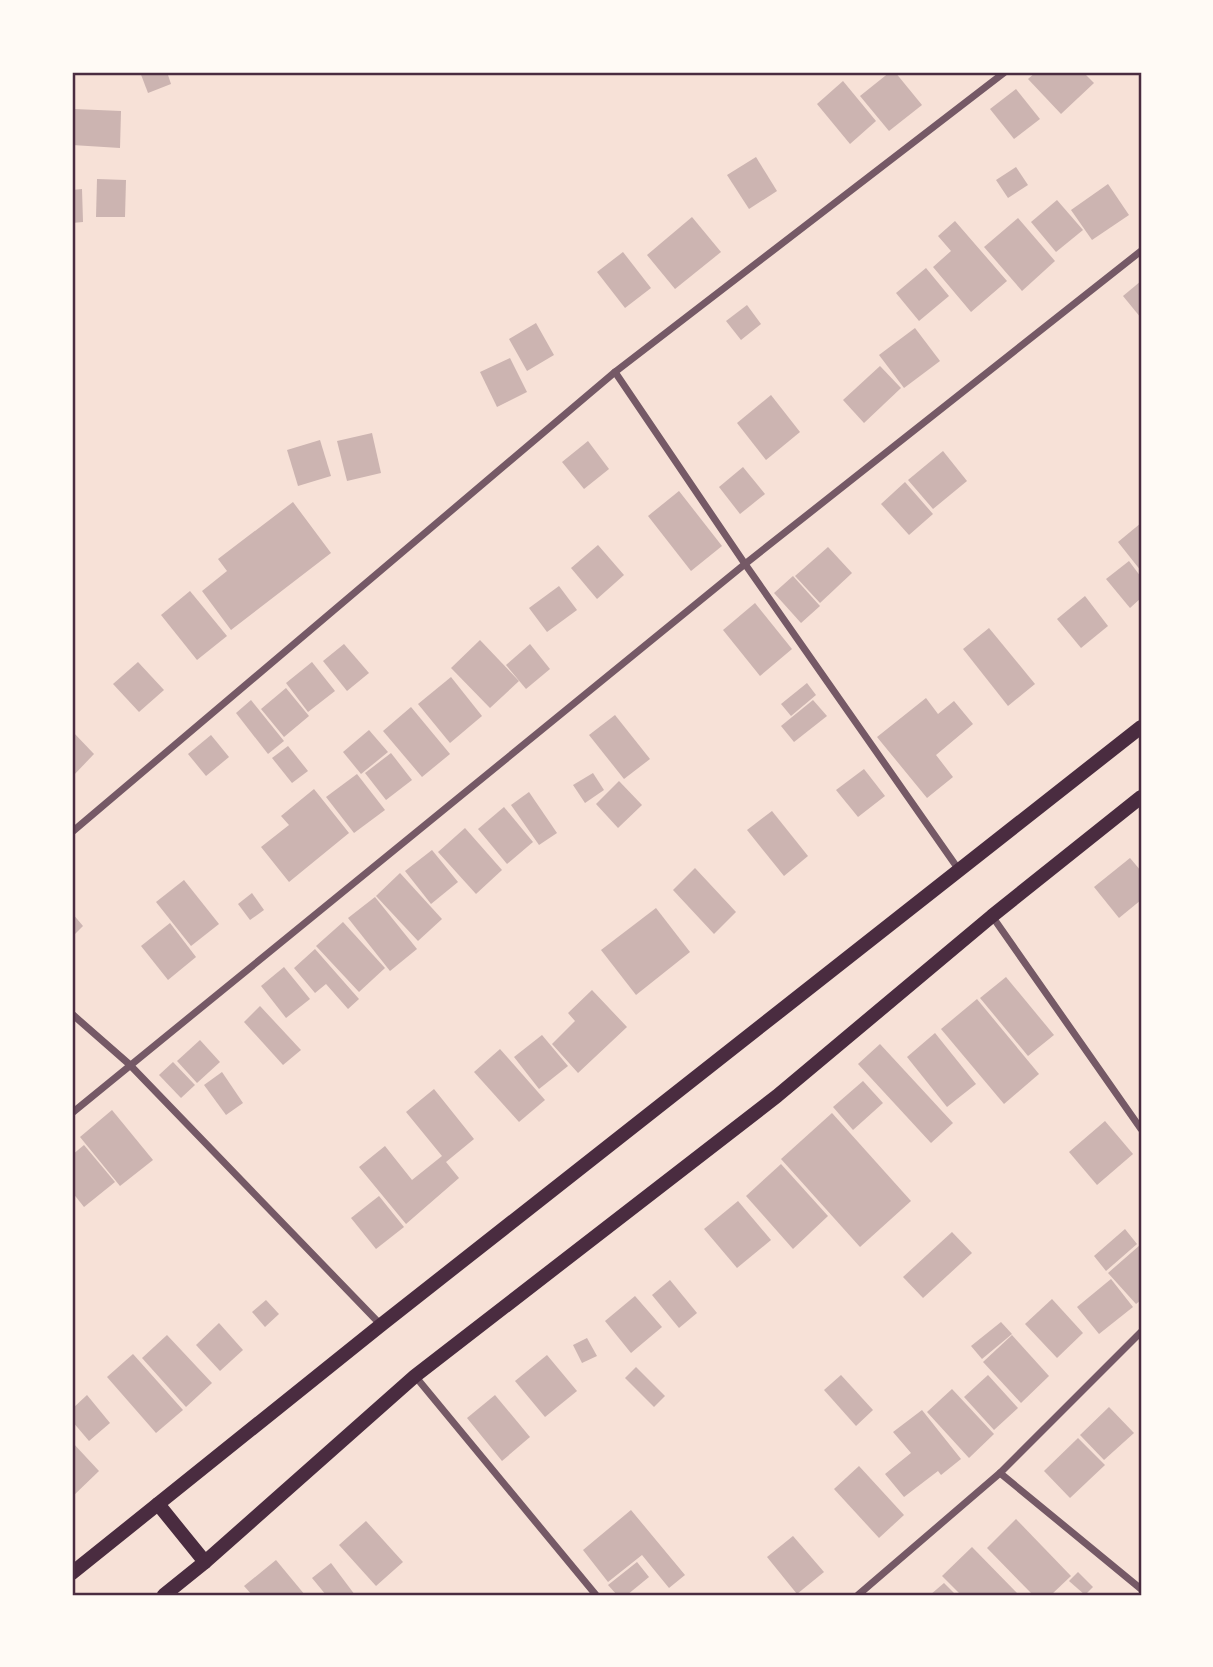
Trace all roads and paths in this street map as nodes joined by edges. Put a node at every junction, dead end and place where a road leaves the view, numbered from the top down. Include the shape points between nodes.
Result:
1 (1005, 72) edge
2 (1141, 251) edge
3 (615, 372) junction
4 (745, 565) junction
5 (1141, 727) edge
6 (1141, 797) edge
7 (72, 832) edge
8 (959, 870) junction
9 (992, 916) junction
10 (72, 1014) edge
11 (129, 1064) junction
12 (72, 1113) edge
13 (1141, 1129) edge
14 (381, 1325) junction
15 (1141, 1332) edge
16 (415, 1376) junction
17 (1000, 1473) junction
18 (158, 1504) junction
19 (205, 1562) junction
20 (72, 1573) edge
21 (1141, 1589) edge
22 (164, 1595) edge
23 (596, 1595) edge
24 (858, 1595) edge

1 - 3 street
2 - 4 street
3 - 4 street
3 - 7 street
4 - 8 street
4 - 11 street
5 - 8 main road
6 - 9 main road
8 - 14 main road
9 - 13 street
9 - 16 main road via 778,1096
10 - 11 street
11 - 12 street
11 - 14 street
14 - 18 main road
15 - 17 street
16 - 19 main road
16 - 23 street
17 - 21 street
17 - 24 street
18 - 19 main road
18 - 20 main road
19 - 22 main road

